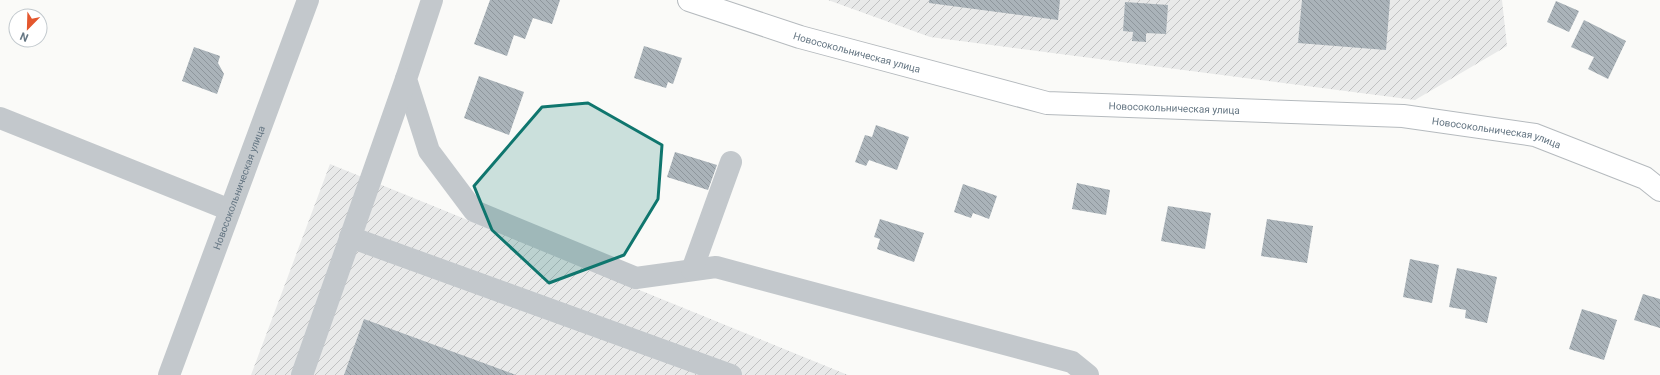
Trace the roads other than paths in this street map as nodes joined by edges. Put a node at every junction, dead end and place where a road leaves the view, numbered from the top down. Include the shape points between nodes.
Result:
1 (308, 0) edge
2 (432, 0) edge
3 (689, 0) edge
4 (406, 79) junction
5 (0, 118) edge
6 (731, 162) dead end
7 (1660, 190) edge
8 (230, 210) junction
9 (350, 237) junction
10 (692, 270) junction
11 (683, 367) edge
12 (169, 375) edge
13 (302, 375) edge
14 (731, 375) edge
15 (1088, 375) edge

1 - 8 street, Новосокольническая улица
2 - 4 street
3 - 7 main road, Новосокольническая улица via 800,37 1047,103 1410,117 1535,136 1645,178
4 - 9 street
4 - 10 street via 429,151 474,211 636,278
5 - 8 street
6 - 10 street
8 - 12 street, Новосокольническая улица
9 - 11 street
9 - 13 street
10 - 15 street via 716,267 1072,362
11 - 14 street

